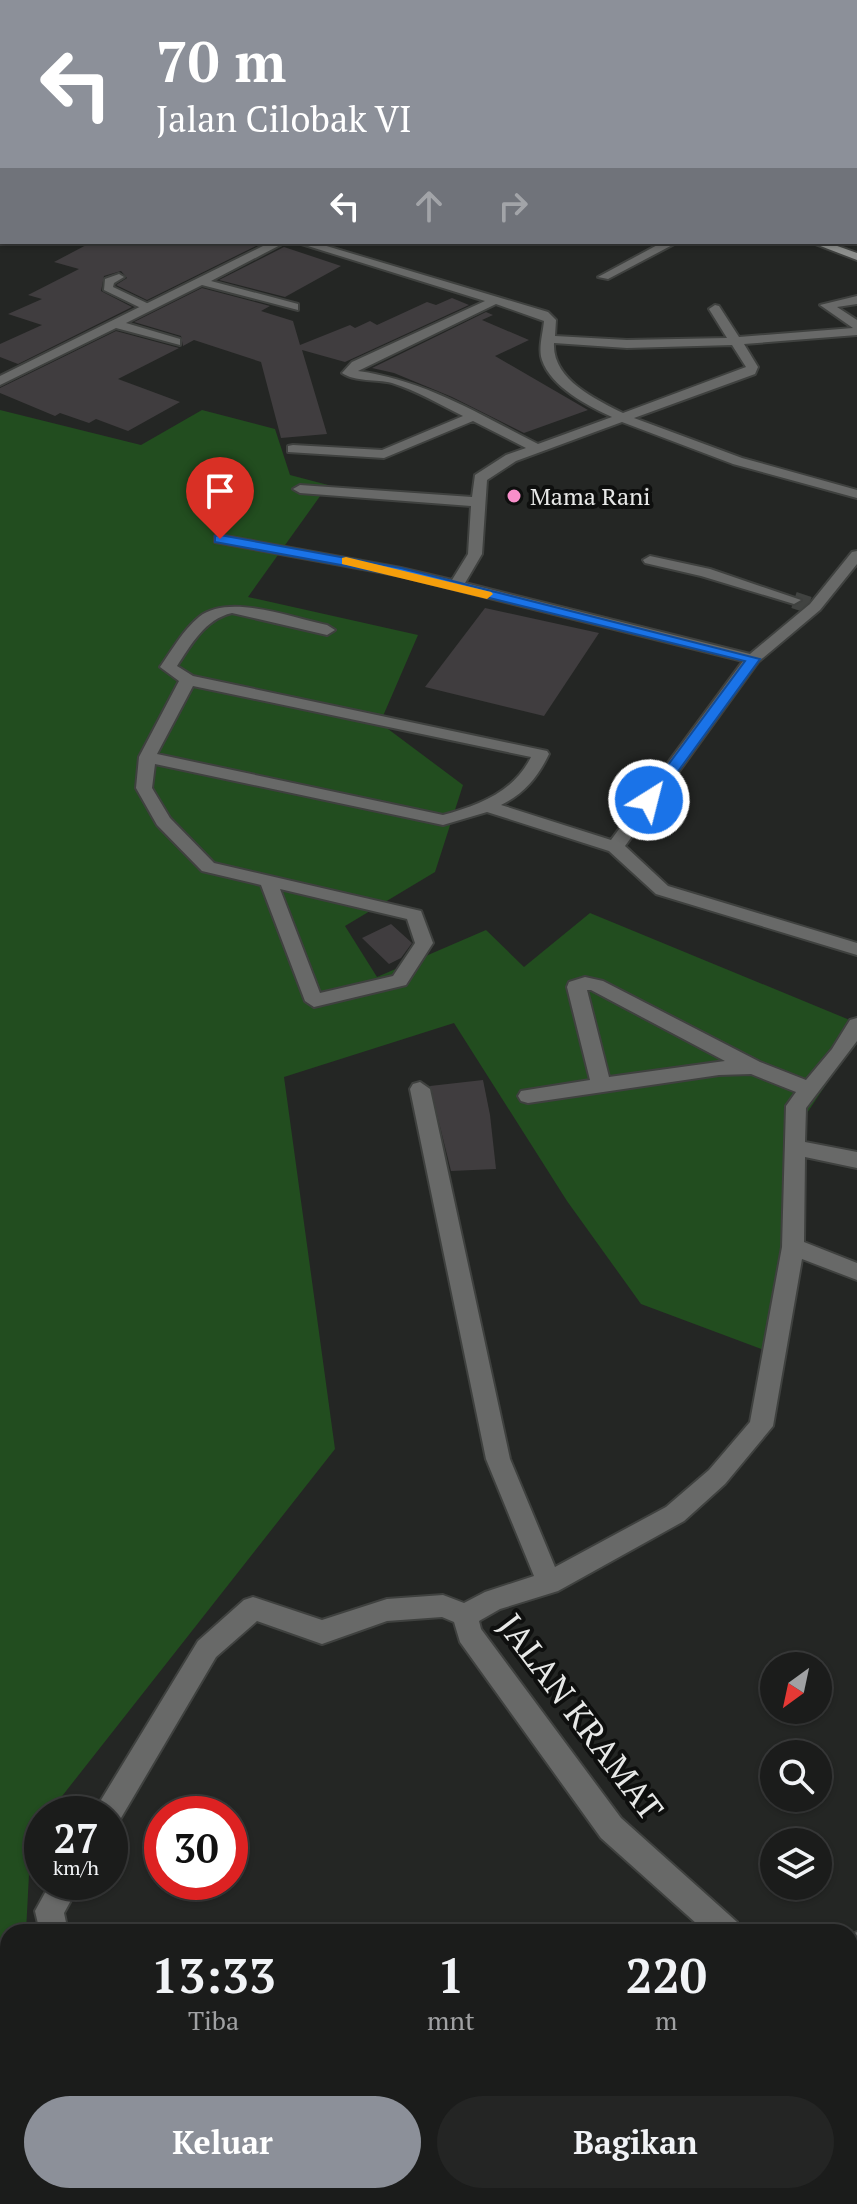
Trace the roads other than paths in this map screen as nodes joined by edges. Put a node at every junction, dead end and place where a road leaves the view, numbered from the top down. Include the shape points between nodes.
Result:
1 (276, 244) edge
2 (307, 244) edge
3 (668, 244) edge
4 (822, 244) edge
5 (855, 255) edge
6 (119, 277) dead end
7 (604, 277) dead end
8 (202, 282) junction
9 (857, 300) edge
10 (492, 302) junction
11 (147, 307) junction
12 (294, 307) dead end
13 (715, 309) dead end
14 (112, 323) junction
15 (857, 328) edge
16 (551, 339) junction
17 (735, 341) junction
18 (176, 342) dead end
19 (0, 381) edge
20 (473, 416) junction
21 (622, 416) junction
22 (293, 449) dead end
23 (538, 449) junction
24 (312, 490) dead end
25 (857, 494) edge
26 (478, 502) junction
27 (220, 539) dead end
28 (857, 555) edge
29 (650, 560) dead end
30 (456, 586) junction
31 (794, 600) tunnel mouth
32 (327, 630) dead end
33 (753, 659) junction
34 (188, 680) junction
35 (147, 757) junction
36 (489, 807) junction
37 (615, 847) junction
38 (268, 881) junction
39 (857, 949) edge
40 (857, 1025) edge
41 (848, 1058) edge
42 (753, 1067) junction
43 (601, 1085) junction
44 (420, 1089) dead end
45 (809, 1089) junction
46 (528, 1096) dead end
47 (793, 1147) junction
48 (857, 1160) edge
49 (793, 1247) junction
50 (857, 1272) edge
51 (549, 1583) junction
52 (465, 1615) junction
53 (119, 1796) edge
54 (56, 1900) edge
55 (52, 1924) edge
56 (718, 1924) edge

1 - 8 street
2 - 10 street
3 - 7 street
4 - 5 street
6 - 11 lane via 109,281 108,288
8 - 11 street
8 - 12 street
9 - 15 street via 826,305
10 - 16 street via 544,315 550,320
10 - 20 street via 348,373 391,379
11 - 14 street
13 - 17 street
14 - 18 street
14 - 19 street
15 - 17 street
16 - 17 street
16 - 21 street via 547,359 563,385
17 - 21 street via 751,371
20 - 22 street via 384,454
20 - 23 street
21 - 23 street
21 - 25 street via 703,452
23 - 26 street via 511,458 480,478
24 - 26 street
26 - 30 street via 475,554
27 - 30 street
28 - 33 street via 812,606
29 - 31 street
30 - 33 street
32 - 34 street via 216,610 168,667
33 - 37 street
34 - 35 street
34 - 36 street via 541,754 535,770
35 - 36 street via 443,820
35 - 38 street via 144,788 163,821 190,849 208,867
36 - 37 street
37 - 39 street via 662,890
38 - 38 street via 415,915 424,943 399,981 314,1001
40 - 41 street, JALAN KRAMAT
41 - 45 street, JALAN KRAMAT
42 - 43 street
42 - 43 street via 585,983 576,987
42 - 45 street
43 - 46 street
44 - 51 street via 498,1459
45 - 47 street, JALAN KRAMAT via 796,1106
47 - 48 street
47 - 49 street, JALAN KRAMAT
49 - 50 street
49 - 51 street, JALAN KRAMAT via 761,1426 717,1477 675,1514
51 - 52 street, JALAN KRAMAT
52 - 53 street via 443,1606 387,1610 322,1632 253,1608 207,1649
52 - 56 street, JALAN KRAMAT via 469,1634 611,1828
54 - 55 street via 49,1911

